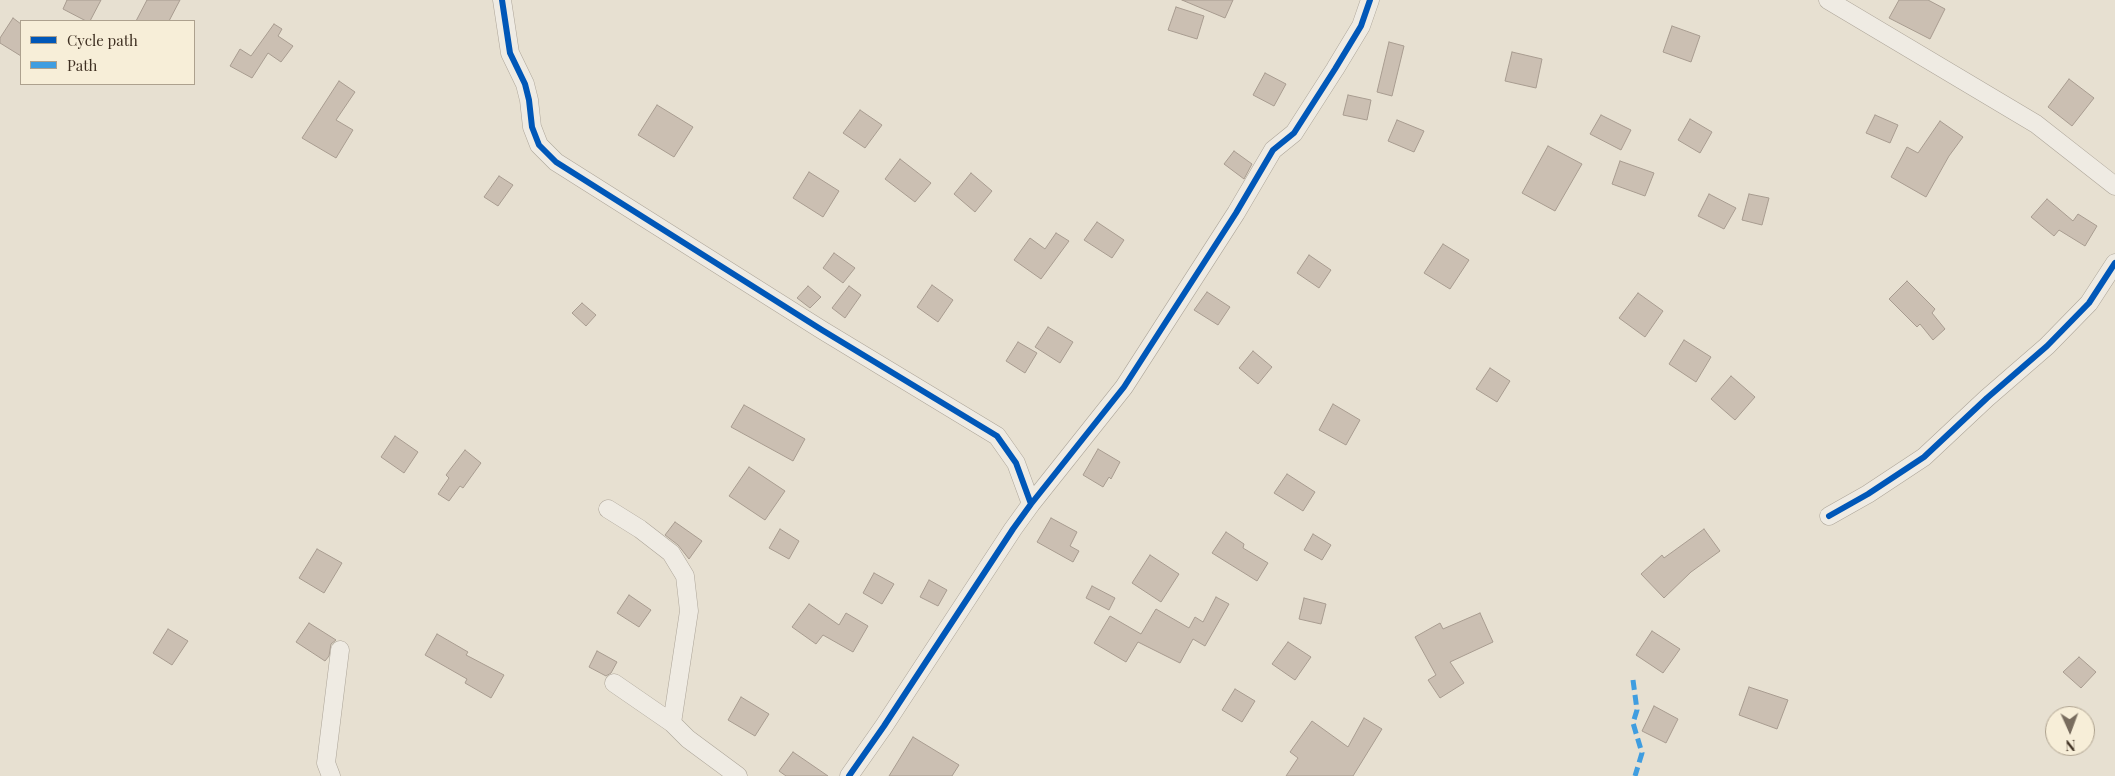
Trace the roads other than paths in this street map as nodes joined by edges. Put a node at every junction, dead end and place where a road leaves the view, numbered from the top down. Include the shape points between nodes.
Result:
1 (502, 0) edge
2 (1370, 0) edge
3 (1828, 0) edge
4 (2115, 186) edge
5 (2115, 263) edge
6 (1031, 504) junction
7 (608, 509) dead end
8 (1829, 516) dead end
9 (340, 650) dead end
10 (614, 683) dead end
11 (672, 723) junction
12 (331, 776) edge
13 (738, 776) edge
14 (849, 776) edge

1 - 6 street via 510,53 525,84 532,127 539,145 556,162 997,436 1016,463
2 - 6 street via 1361,26 1335,69 1294,133 1273,150 1124,387
3 - 4 street via 2036,124
5 - 8 street via 2089,303 2047,346 1924,457
6 - 14 street
7 - 11 street via 670,553 685,576 689,611
9 - 12 street via 326,763
10 - 11 street
11 - 13 street

